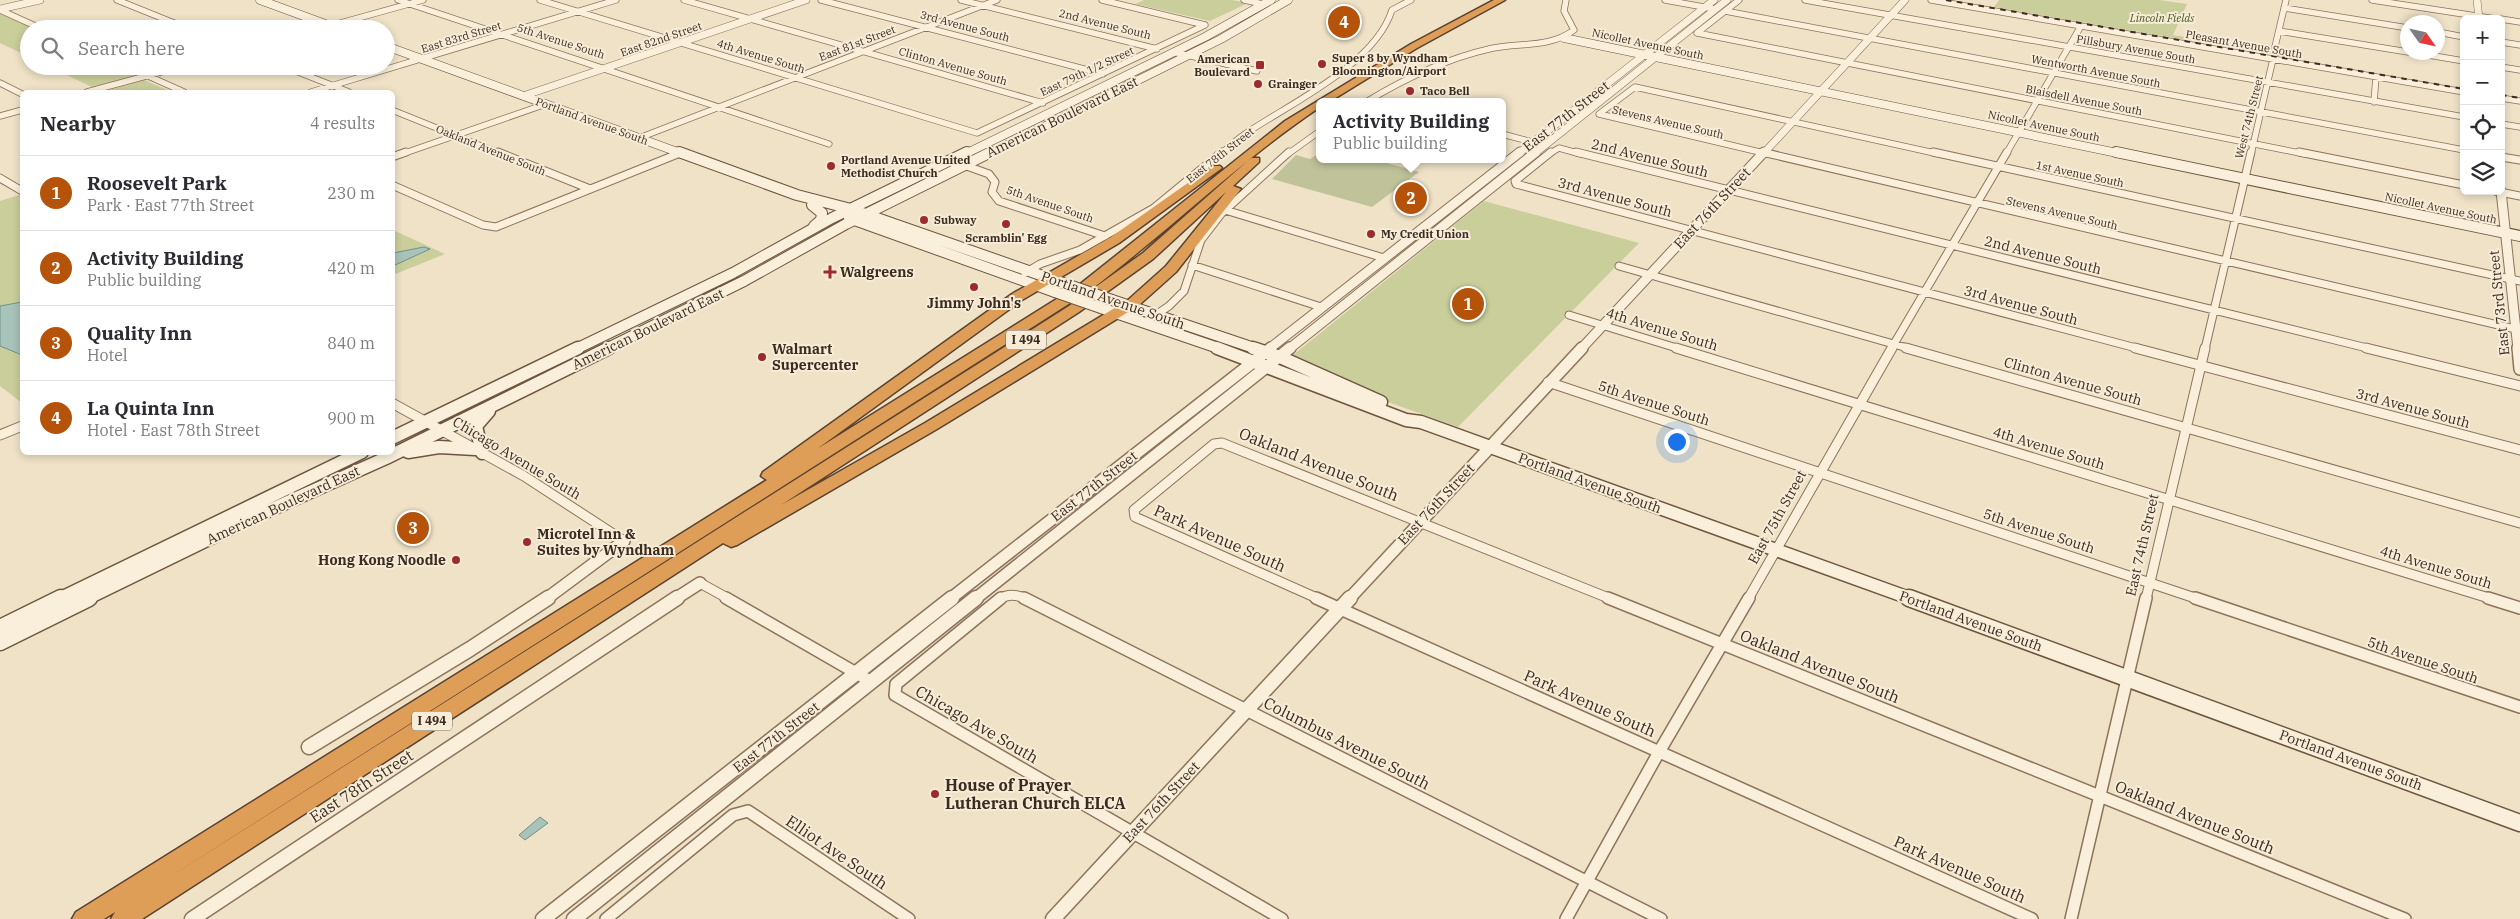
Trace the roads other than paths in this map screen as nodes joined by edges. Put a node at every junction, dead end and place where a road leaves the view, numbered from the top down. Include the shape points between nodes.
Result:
1 (40, 0) edge
2 (117, 0) edge
3 (260, 0) edge
4 (398, 0) edge
5 (424, 0) edge
6 (540, 0) edge
7 (616, 0) edge
8 (684, 0) edge
9 (806, 0) edge
10 (821, 0) edge
11 (960, 0) edge
12 (997, 0) edge
13 (1102, 0) edge
14 (1244, 0) edge
15 (1271, 0) edge
16 (1288, 0) edge
17 (1411, 0) edge
18 (1566, 0) edge
19 (1665, 0) edge
20 (1714, 0) edge
21 (1727, 0) edge
22 (1739, 0) edge
23 (1805, 0) edge
24 (1905, 0) edge
25 (1932, 0) edge
26 (1965, 0) edge
27 (2286, 0) edge
28 (2372, 0) edge
29 (2478, 0) edge
30 (1505, 2) edge
31 (410, 4) junction
32 (1263, 4) junction
33 (1995, 5) dead end
34 (983, 6) junction
35 (1705, 8) junction
36 (2284, 8) junction
37 (0, 10) edge
38 (1715, 10) junction
39 (1724, 11) junction
40 (578, 12) junction
41 (1247, 14) junction
42 (1891, 15) junction
43 (2466, 15) edge
44 (2479, 15) edge
45 (1262, 17) junction
46 (750, 19) junction
47 (22, 20) edge
48 (167, 20) edge
49 (314, 20) edge
50 (352, 20) edge
51 (2505, 20) edge
52 (2520, 22) edge
53 (2081, 26) junction
54 (2400, 27) edge
55 (926, 28) junction
56 (2279, 31) junction
57 (2445, 33) edge
58 (502, 35) junction
59 (2460, 36) edge
60 (1564, 38) junction
61 (1869, 38) junction
62 (679, 43) junction
63 (2505, 43) edge
64 (2520, 45) edge
65 (2068, 47) junction
66 (395, 49) edge
67 (1157, 49) junction
68 (2400, 51) edge
69 (863, 52) junction
70 (1173, 52) junction
71 (1645, 54) junction
72 (1187, 56) junction
73 (1656, 57) junction
74 (2445, 58) edge
75 (422, 59) junction
76 (2273, 59) junction
77 (2460, 60) edge
78 (1846, 64) junction
79 (395, 67) edge
80 (2505, 68) edge
81 (604, 69) junction
82 (1257, 70) dead end
83 (2520, 70) edge
84 (2053, 73) junction
85 (1103, 74) junction
86 (151, 75) edge
87 (306, 75) edge
88 (369, 75) edge
89 (147, 76) junction
90 (2376, 76) junction
91 (794, 78) junction
92 (2267, 82) junction
93 (0, 83) edge
94 (1607, 84) junction
95 (2460, 85) edge
96 (333, 86) junction
97 (1077, 87) junction
98 (94, 90) edge
99 (179, 90) edge
100 (319, 90) edge
101 (344, 90) edge
102 (1093, 91) junction
103 (1820, 91) junction
104 (2460, 91) edge
105 (20, 93) edge
106 (2505, 93) edge
107 (1110, 94) junction
108 (2520, 95) edge
109 (523, 96) junction
110 (1327, 98) edge
111 (1344, 98) edge
112 (1374, 98) edge
113 (2505, 99) edge
114 (2036, 101) junction
115 (2520, 101) edge
116 (2374, 102) junction
117 (1043, 103) junction
118 (546, 104) junction
119 (1316, 105) edge
120 (719, 107) junction
121 (1588, 110) junction
122 (20, 111) edge
123 (395, 111) edge
124 (2260, 112) junction
125 (1316, 115) edge
126 (0, 116) edge
127 (1600, 116) joint
128 (2460, 116) edge
129 (1792, 121) junction
130 (2505, 125) edge
131 (2520, 127) edge
132 (977, 132) joint
133 (2018, 132) junction
134 (1316, 134) edge
135 (1506, 135) edge
136 (455, 136) junction
137 (1002, 136) junction
138 (639, 138) junction
139 (1015, 140) junction
140 (1533, 142) junction
141 (829, 144) dead end
142 (984, 144) junction
143 (1544, 144) junction
144 (2252, 144) junction
145 (1264, 146) junction
146 (998, 148) junction
147 (1559, 148) joint
148 (2460, 149) edge
149 (680, 153) junction
150 (1761, 154) junction
151 (395, 156) edge
152 (2505, 158) edge
153 (950, 160) junction
154 (2520, 160) edge
155 (964, 165) junction
156 (1999, 166) junction
157 (0, 178) edge
158 (2244, 179) junction
159 (10, 184) junction
160 (2460, 184) edge
161 (395, 186) edge
162 (0, 187) edge
163 (590, 189) junction
164 (20, 190) edge
165 (1728, 190) junction
166 (2505, 193) edge
167 (797, 195) junction
168 (2499, 195) edge
169 (2520, 196) edge
170 (1977, 204) junction
171 (812, 205) junction
172 (851, 209) junction
173 (1225, 210) junction
174 (865, 214) junction
175 (839, 215) junction
176 (2235, 218) junction
177 (854, 220) junction
178 (1690, 230) junction
179 (807, 231) junction
180 (886, 232) junction
181 (2505, 233) junction
182 (1105, 236) junction
183 (2520, 236) edge
184 (818, 239) junction
185 (1952, 246) junction
186 (1384, 258) junction
187 (2225, 261) junction
188 (1192, 265) junction
189 (1619, 266) dead end
190 (1027, 271) junction
191 (1650, 275) junction
192 (1016, 278) junction
193 (2515, 279) edge
194 (1043, 282) junction
195 (697, 291) junction
196 (1925, 292) junction
197 (712, 297) junction
198 (1114, 306) junction
199 (1128, 306) junction
200 (1321, 307) junction
201 (2214, 310) junction
202 (1156, 315) junction
203 (1569, 315) dead end
204 (1144, 323) junction
205 (1603, 325) junction
206 (2518, 329) edge
207 (1894, 345) junction
208 (1265, 352) junction
209 (1280, 357) junction
210 (1253, 361) junction
211 (2200, 365) junction
212 (1267, 366) junction
213 (2520, 369) edge
214 (1548, 382) junction
215 (2520, 386) edge
216 (500, 402) junction
217 (1859, 404) junction
218 (395, 405) edge
219 (428, 422) junction
220 (1421, 422) junction
221 (20, 427) edge
222 (2186, 428) junction
223 (443, 430) junction
224 (0, 435) edge
225 (395, 437) edge
226 (1488, 447) junction
227 (2520, 450) edge
228 (479, 451) junction
229 (395, 454) edge
230 (356, 455) edge
231 (392, 455) edge
232 (386, 458) junction
233 (1819, 472) junction
234 (2169, 499) junction
235 (1134, 517) joint
236 (1419, 522) junction
237 (2520, 523) edge
238 (624, 541) joint
239 (1777, 550) junction
240 (646, 565) junction
241 (2149, 582) junction
242 (700, 583) joint
243 (1018, 595) joint
244 (2520, 608) edge
245 (1340, 609) junction
246 (592, 618) junction
247 (0, 628) edge
248 (0, 642) edge
249 (1722, 644) junction
250 (856, 674) junction
251 (2127, 677) junction
252 (870, 681) junction
253 (2520, 707) edge
254 (1247, 710) junction
255 (309, 747) dead end
256 (1659, 752) junction
257 (2100, 796) junction
258 (748, 811) joint
259 (2520, 823) edge
260 (1132, 833) junction
261 (1588, 882) junction
262 (84, 919) edge
263 (123, 919) edge
264 (192, 919) edge
265 (544, 919) edge
266 (574, 919) edge
267 (606, 919) edge
268 (908, 919) edge
269 (1053, 919) edge
270 (1282, 919) edge
271 (1566, 919) edge
272 (1661, 919) edge
273 (2032, 919) edge
274 (2071, 919) edge
275 (2405, 919) edge

1 - 37 street
2 - 48 street
3 - 49 main road
4 - 31 street, 5th Avenue South
5 - 31 street
6 - 40 street, 4th Avenue South
7 - 40 street, East 83rd Street
8 - 46 street, Clinton Avenue South
9 - 46 street, East 82nd Street
10 - 55 street, 3rd Avenue South
11 - 34 street, 2nd Avenue South
12 - 34 street, East 81st Street
13 - 67 street, East 79th 1/2 Street via 1205,25
14 - 32 street
15 - 32 main road, American Boulevard East
16 - 45 main road, American Boulevard East
17 - 182 street, East 78th Street via 1392,10 1387,26 1344,71 1246,133 1154,208
18 - 60 street via 1564,10 1574,30
19 - 35 street
20 - 35 street, East 77th Street
21 - 38 street, East 77th Street
22 - 39 street
23 - 42 street, Pillsbury Avenue South
24 - 42 street, East 76th Street
25 - 53 street, Pleasant Avenue South
26 - 33 street
27 - 36 street
28 - 43 street
29 - 44 street
30 - 110 highway, I 494 via 1421,42
30 - 111 highway, I 494
31 - 50 street
31 - 58 street, 5th Avenue South
32 - 41 main road, American Boulevard East
34 - 55 street, East 81st Street
34 - 67 street, 2nd Avenue South
35 - 38 street
35 - 71 street, East 77th Street
36 - 54 street
36 - 56 street
37 - 47 street
38 - 73 street, East 77th Street
39 - 61 street, Wentworth Avenue South
39 - 78 street, Blaisdell Avenue South via 1698,33
40 - 58 street, East 83rd Street
40 - 62 street, 4th Avenue South
41 - 45 main road
41 - 70 main road, American Boulevard East
42 - 61 street, East 76th Street
42 - 65 street, Pillsbury Avenue South
45 - 72 main road, American Boulevard East
46 - 62 street, East 82nd Street
46 - 69 street, Clinton Avenue South
51 - 52 street
53 - 65 street, East 75th Street
53 - 76 street, Pleasant Avenue South
55 - 69 street, East 81st Street
55 - 85 street, 3rd Avenue South
56 - 68 street
56 - 95 street, Pleasant Avenue South via 2274,51 2282,54
57 - 59 street
58 - 75 street, East 83rd Street
58 - 81 street, 5th Avenue South
60 - 71 main road, Nicollet Avenue South
60 - 112 street via 1553,43 1505,46 1481,52 1411,75
61 - 78 street, East 76th Street
61 - 84 street, Wentworth Avenue South
62 - 81 street, East 82nd Street
62 - 91 street, 4th Avenue South
63 - 64 street
65 - 84 street, East 75th Street
65 - 92 street, Pillsbury Avenue South
66 - 75 main road, Portland Avenue South
67 - 85 street, East 79th 1/2 Street
69 - 91 street, East 81st Street
69 - 117 street, Clinton Avenue South
70 - 72 street
70 - 102 main road, American Boulevard East
71 - 73 main road, Nicollet Avenue South
71 - 94 street, East 77th Street
72 - 82 street
72 - 107 main road, American Boulevard East
73 - 103 main road, Nicollet Avenue South
73 - 121 street, East 77th Street
74 - 77 street
75 - 79 street, East 83rd Street
75 - 109 main road, Portland Avenue South
76 - 90 street, Pleasant Avenue South
76 - 92 street, West 74th Street
78 - 103 street, East 76th Street
78 - 114 street, Blaisdell Avenue South
80 - 83 street
81 - 109 street, East 82nd Street
81 - 120 street, 5th Avenue South
84 - 114 street, East 75th Street
84 - 124 street, Wentworth Avenue South
85 - 97 street, East 79th 1/2 Street
86 - 89 street
87 - 96 street
88 - 96 street, East 83rd Street
89 - 98 street
89 - 99 street
90 - 104 street, Pleasant Avenue South
90 - 116 street
91 - 120 street, East 81st Street
91 - 132 street, 4th Avenue South
92 - 116 street, Pillsbury Avenue South
92 - 124 street, West 74th Street
93 - 105 street
94 - 121 street via 1613,86
94 - 140 street, East 77th Street
96 - 100 street, East 83rd Street
96 - 101 street
97 - 102 street
97 - 117 street, East 79th 1/2 Street
102 - 107 street
102 - 137 main road, American Boulevard East
103 - 129 street, East 76th Street
103 - 133 main road, Nicollet Avenue South
106 - 108 street
107 - 139 main road, American Boulevard East
109 - 118 main road, Portland Avenue South
113 - 115 street
114 - 133 street, East 75th Street
114 - 144 street, Blaisdell Avenue South
116 - 128 street, Pillsbury Avenue South
117 - 132 street, East 79th 1/2 Street
118 - 136 street
118 - 138 main road, Portland Avenue South
119 - 145 highway, I 494
120 - 138 street, East 81st Street
120 - 141 street, 5th Avenue South
121 - 143 street, East 77th Street
122 - 126 street
123 - 136 street, Oakland Avenue South
124 - 144 street, West 74th Street
124 - 148 street, Wentworth Avenue South
125 - 145 highway, I 494
127 - 129 street, 1st Avenue South via 1635,86
127 - 150 street, Stevens Avenue South
129 - 150 street, East 76th Street
129 - 156 street, 1st Avenue South
130 - 131 street
133 - 156 street, East 75th Street
133 - 158 main road, Nicollet Avenue South
134 - 173 street via 1292,149
135 - 140 street
136 - 151 street
136 - 163 street, Oakland Avenue South
137 - 139 main road
137 - 142 main road, American Boulevard East
138 - 149 main road, Portland Avenue South
139 - 146 main road, American Boulevard East
140 - 143 street
140 - 186 street, East 77th Street
142 - 146 main road
142 - 153 main road, American Boulevard East
143 - 209 street, East 77th Street
144 - 158 street, West 74th Street
144 - 160 street, Blaisdell Avenue South
145 - 194 highway via 1217,168 1115,240
145 - 199 highway via 1171,269
145 - 240 highway, I 494 via 1084,288
145 - 246 highway, I 494 via 1148,256 1108,286
146 - 155 main road, American Boulevard East
147 - 165 street, 2nd Avenue South
147 - 178 street, 3rd Avenue South via 1516,184
149 - 163 street
149 - 167 main road, Portland Avenue South
150 - 165 street, East 76th Street
150 - 170 street, Stevens Avenue South
152 - 154 street
153 - 155 street, 5th Avenue South
153 - 172 main road, American Boulevard East
155 - 174 main road, American Boulevard East
155 - 182 street, 5th Avenue South via 993,178 992,192 999,201
156 - 170 street, East 75th Street
156 - 176 street, 1st Avenue South
157 - 159 street
158 - 176 street, East 74th Street
158 - 181 main road, Nicollet Avenue South
159 - 162 street
159 - 164 street
161 - 163 street via 483,225 496,227
165 - 178 street, East 76th Street
165 - 185 street, 2nd Avenue South
166 - 169 street
167 - 171 main road, Portland Avenue South
167 - 172 main road, Portland Avenue South
168 - 181 street, East 73rd Street
170 - 185 street, East 75th Street
170 - 187 street, Stevens Avenue South
171 - 175 main road, Portland Avenue South
171 - 179 main road via 821,211 822,217
172 - 174 main road, Portland Avenue South
172 - 175 main road, American Boulevard East
173 - 186 street
173 - 188 street via 1202,240
174 - 177 main road, American Boulevard East
174 - 190 main road, Portland Avenue South
175 - 177 main road, Portland Avenue South
175 - 179 main road, American Boulevard East
176 - 187 street, East 74th Street
176 - 193 street, 1st Avenue South
177 - 180 main road, Portland Avenue South
177 - 184 main road, American Boulevard East
178 - 191 street, East 76th Street
178 - 196 street, 3rd Avenue South
179 - 195 main road, American Boulevard East
180 - 184 main road via 847,230
180 - 192 main road, Portland Avenue South
181 - 183 main road, Nicollet Avenue South
181 - 193 street, East 73rd Street
182 - 190 street, East 78th Street via 1080,250
184 - 197 main road, American Boulevard East
185 - 196 street, East 75th Street
185 - 201 street, 2nd Avenue South
186 - 200 street, East 77th Street
187 - 201 street, East 74th Street
187 - 206 street, Stevens Avenue South
188 - 200 street
188 - 202 street via 1184,291
189 - 191 street, Clinton Avenue South
190 - 192 street, East 78th Street
190 - 194 main road, Portland Avenue South
191 - 205 street, East 76th Street
191 - 207 street, Clinton Avenue South
192 - 194 main road, Portland Avenue South
193 - 206 street, East 73rd Street
194 - 198 main road, Portland Avenue South, bridge via 1066,284
194 - 198 main road, Portland Avenue South, bridge via 1055,292 1101,308
194 - 240 highway
195 - 197 main road
195 - 219 main road, American Boulevard East
196 - 207 street, East 75th Street
196 - 211 street, 3rd Avenue South
197 - 216 main road, American Boulevard East
198 - 199 highway
198 - 204 main road, Portland Avenue South
198 - 246 highway via 1042,360 799,503
199 - 202 main road, Portland Avenue South
200 - 208 street, East 77th Street
201 - 211 street, East 74th Street
201 - 215 street, 2nd Avenue South
202 - 204 street
202 - 208 main road, Portland Avenue South
203 - 205 street, 4th Avenue South
204 - 210 main road, Portland Avenue South
205 - 214 street, East 76th Street
205 - 217 street, 4th Avenue South
206 - 213 street, East 73rd Street
207 - 217 street, East 75th Street
207 - 222 street, Clinton Avenue South
208 - 209 main road, Portland Avenue South
208 - 210 street, East 77th Street
209 - 212 street, East 77th Street
209 - 220 main road, Portland Avenue South via 1412,414
210 - 212 main road, Portland Avenue South
210 - 250 street, East 77th Street
211 - 222 street, East 74th Street
211 - 227 street, 3rd Avenue South
212 - 220 main road, Portland Avenue South via 1406,420
212 - 252 street, East 77th Street
214 - 226 street, East 76th Street
214 - 233 street, 5th Avenue South
216 - 223 main road, American Boulevard East
216 - 228 main road via 482,416 476,426
217 - 233 street, East 75th Street
217 - 234 street, 4th Avenue South
218 - 219 street, Chicago Avenue South
219 - 223 street, Chicago Avenue South
219 - 225 main road, American Boulevard East
220 - 226 main road, Portland Avenue South
221 - 224 street
222 - 234 street, East 74th Street
222 - 237 street, Clinton Avenue South
223 - 228 street, Chicago Avenue South
223 - 229 main road, American Boulevard East
226 - 236 street, East 76th Street
226 - 239 main road, Portland Avenue South
228 - 232 main road via 439,447
228 - 238 street, Chicago Avenue South via 608,528
230 - 247 main road, American Boulevard East
231 - 232 main road, American Boulevard East
232 - 248 main road, American Boulevard East via 250,518
233 - 239 street, East 75th Street
233 - 241 street, 5th Avenue South
234 - 241 street, East 74th Street
234 - 244 street, 4th Avenue South
235 - 236 street, Oakland Avenue South via 1138,506 1214,444 1222,443
235 - 245 street, Park Avenue South
236 - 245 street, East 76th Street
236 - 249 street, Oakland Avenue South
238 - 255 street via 588,570 504,627
239 - 249 street, East 75th Street
239 - 251 main road, Portland Avenue South
240 - 262 highway, I 494
241 - 251 street, East 74th Street
241 - 253 street, 5th Avenue South
242 - 250 street
242 - 264 street, East 78th Street
243 - 254 street, Columbus Avenue South
243 - 260 street, Chicago Ave South via 1004,596 896,684 895,695
245 - 254 street, East 76th Street
245 - 256 street, Park Avenue South
246 - 263 highway, I 494
249 - 256 street, East 75th Street
249 - 257 street, Oakland Avenue South
250 - 252 street
250 - 265 street, East 77th Street
251 - 257 street, East 74th Street
251 - 259 main road, Portland Avenue South
252 - 266 street, East 77th Street
254 - 260 street, East 76th Street
254 - 261 street, Columbus Avenue South
256 - 261 street, East 75th Street
256 - 273 street, Park Avenue South
257 - 274 street, East 74th Street
257 - 275 street, Oakland Avenue South
258 - 267 street via 733,814
258 - 268 street, Elliot Ave South
260 - 269 street, East 76th Street
260 - 270 street, Chicago Ave South
261 - 271 street, East 75th Street
261 - 272 street, Columbus Avenue South

